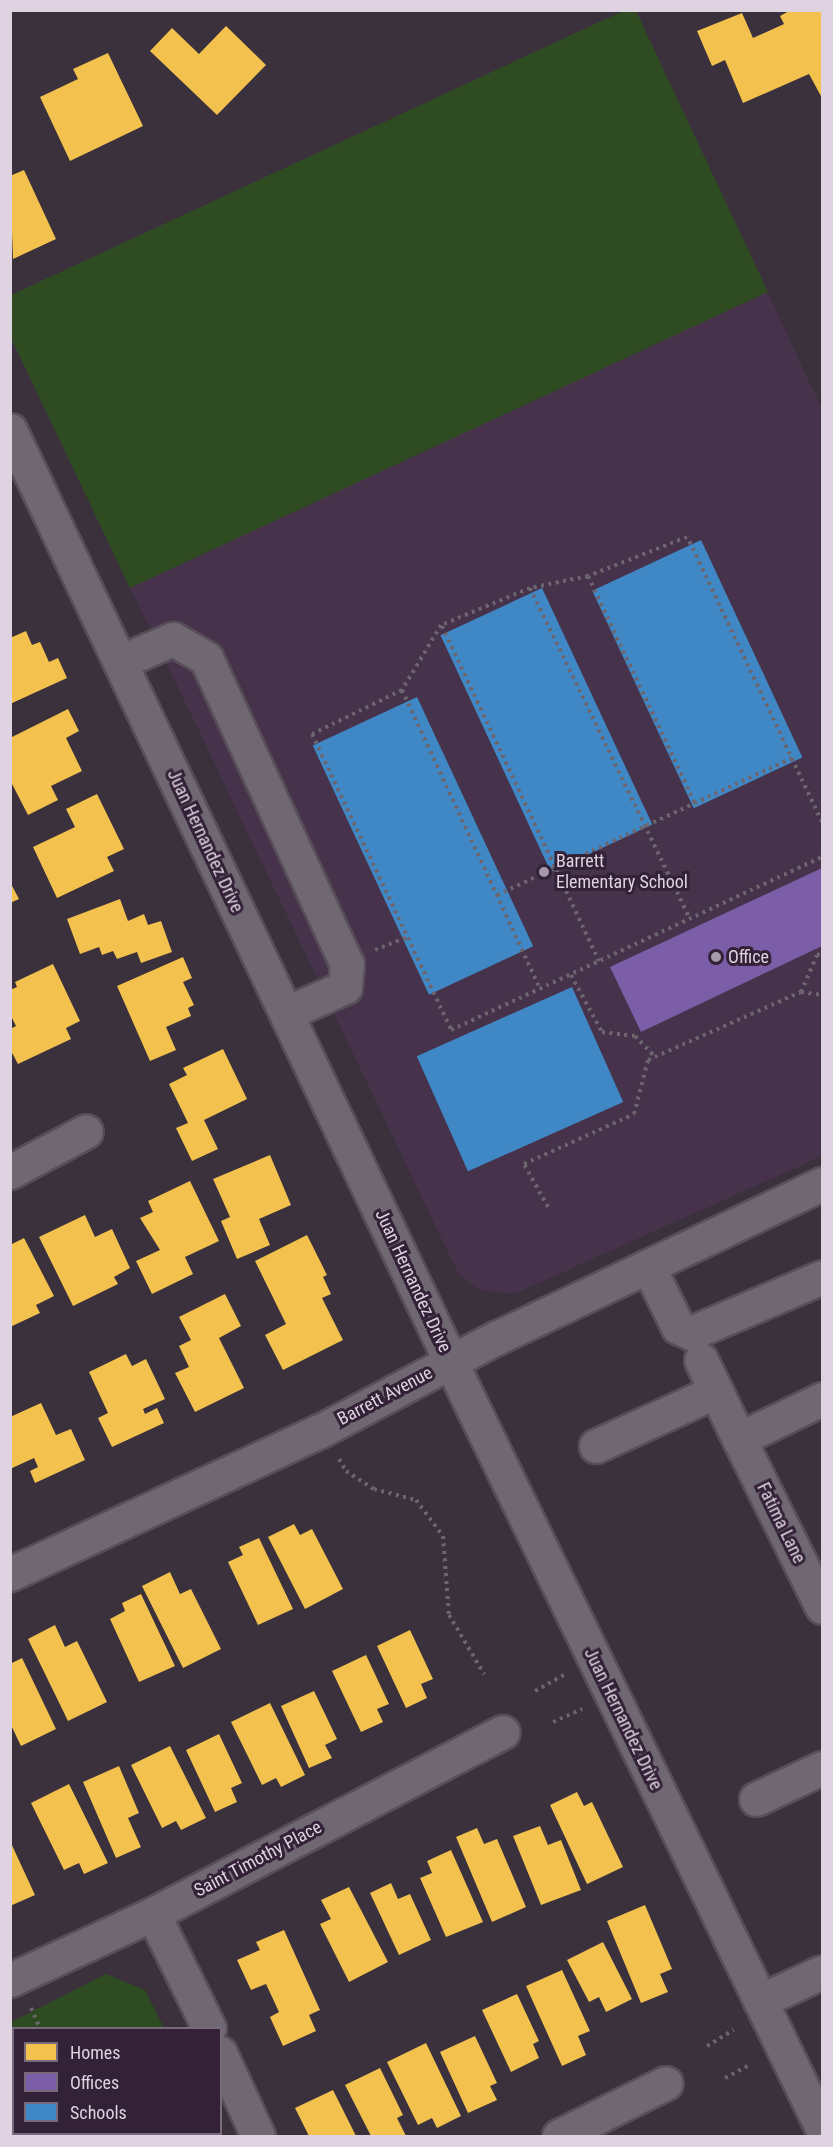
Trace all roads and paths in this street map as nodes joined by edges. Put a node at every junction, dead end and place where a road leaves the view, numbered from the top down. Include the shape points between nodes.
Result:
1 (10, 430) edge
2 (588, 576) junction
3 (530, 588) junction
4 (441, 625) junction
5 (120, 662) junction
6 (402, 690) junction
7 (792, 758) junction
8 (695, 803) junction
9 (822, 822) edge
10 (645, 826) junction
11 (822, 857) edge
12 (557, 868) junction
13 (497, 895) junction
14 (690, 919) junction
15 (822, 953) edge
16 (599, 961) junction
17 (571, 975) junction
18 (540, 988) junction
19 (801, 992) junction
20 (822, 995) edge
21 (287, 1013) junction
22 (655, 1057) junction
23 (86, 1131) dead end
24 (10, 1172) edge
25 (822, 1184) edge
26 (548, 1207) dead end
27 (648, 1266) junction
28 (822, 1277) edge
29 (701, 1360) dead end
30 (451, 1361) junction
31 (716, 1391) junction
32 (822, 1399) edge
33 (739, 1440) junction
34 (596, 1446) dead end
35 (339, 1459) dead end
36 (10, 1574) edge
37 (822, 1607) edge
38 (484, 1674) dead end
39 (564, 1675) dead end
40 (535, 1691) dead end
41 (582, 1709) dead end
42 (553, 1722) dead end
43 (502, 1732) dead end
44 (822, 1768) edge
45 (756, 1799) dead end
46 (153, 1914) junction
47 (822, 1972) edge
48 (10, 1980) edge
49 (760, 2001) junction
50 (31, 2008) dead end
51 (40, 2027) edge
52 (209, 2027) edge
53 (734, 2030) dead end
54 (707, 2046) dead end
55 (222, 2057) edge
56 (751, 2064) dead end
57 (725, 2078) dead end
58 (666, 2083) dead end
59 (822, 2128) edge
60 (258, 2136) edge
61 (559, 2136) edge

1 - 5 street, Juan Hernandez Drive
2 - 3 path
2 - 7 path via 687,537
2 - 8 path
3 - 4 path
3 - 10 path
4 - 6 path
4 - 12 path
5 - 21 street, Juan Hernandez Drive
5 - 21 street via 173,639 206,658 347,964 345,987
6 - 13 path
6 - 18 path via 312,734 451,1030
7 - 8 path
7 - 9 path
8 - 10 path
10 - 12 path
10 - 14 path
11 - 14 path
12 - 13 path
12 - 16 path
13 - 18 path
14 - 16 path
15 - 19 path via 817,955
16 - 17 path
17 - 18 path
17 - 22 path via 602,1032 635,1036
19 - 20 path
19 - 22 path
21 - 30 street, Juan Hernandez Drive
22 - 26 path via 648,1060 634,1114 524,1164
23 - 24 street
25 - 27 street, Barrett Avenue
27 - 28 street via 678,1327 691,1333
27 - 30 street, Barrett Avenue
29 - 31 street, Fatima Lane
30 - 36 street, Barrett Avenue via 320,1431
30 - 49 street, Juan Hernandez Drive
31 - 33 street, Fatima Lane
31 - 34 street
32 - 33 street
33 - 37 street, Fatima Lane
35 - 38 path via 346,1471 374,1489 416,1500 443,1536 449,1615
39 - 40 path
41 - 42 path
43 - 46 street, Saint Timothy Place
44 - 45 street
46 - 48 street, Saint Timothy Place
46 - 52 street
47 - 49 street
49 - 59 street, Juan Hernandez Drive
50 - 51 path
53 - 54 path
55 - 60 street
56 - 57 path
58 - 61 street

